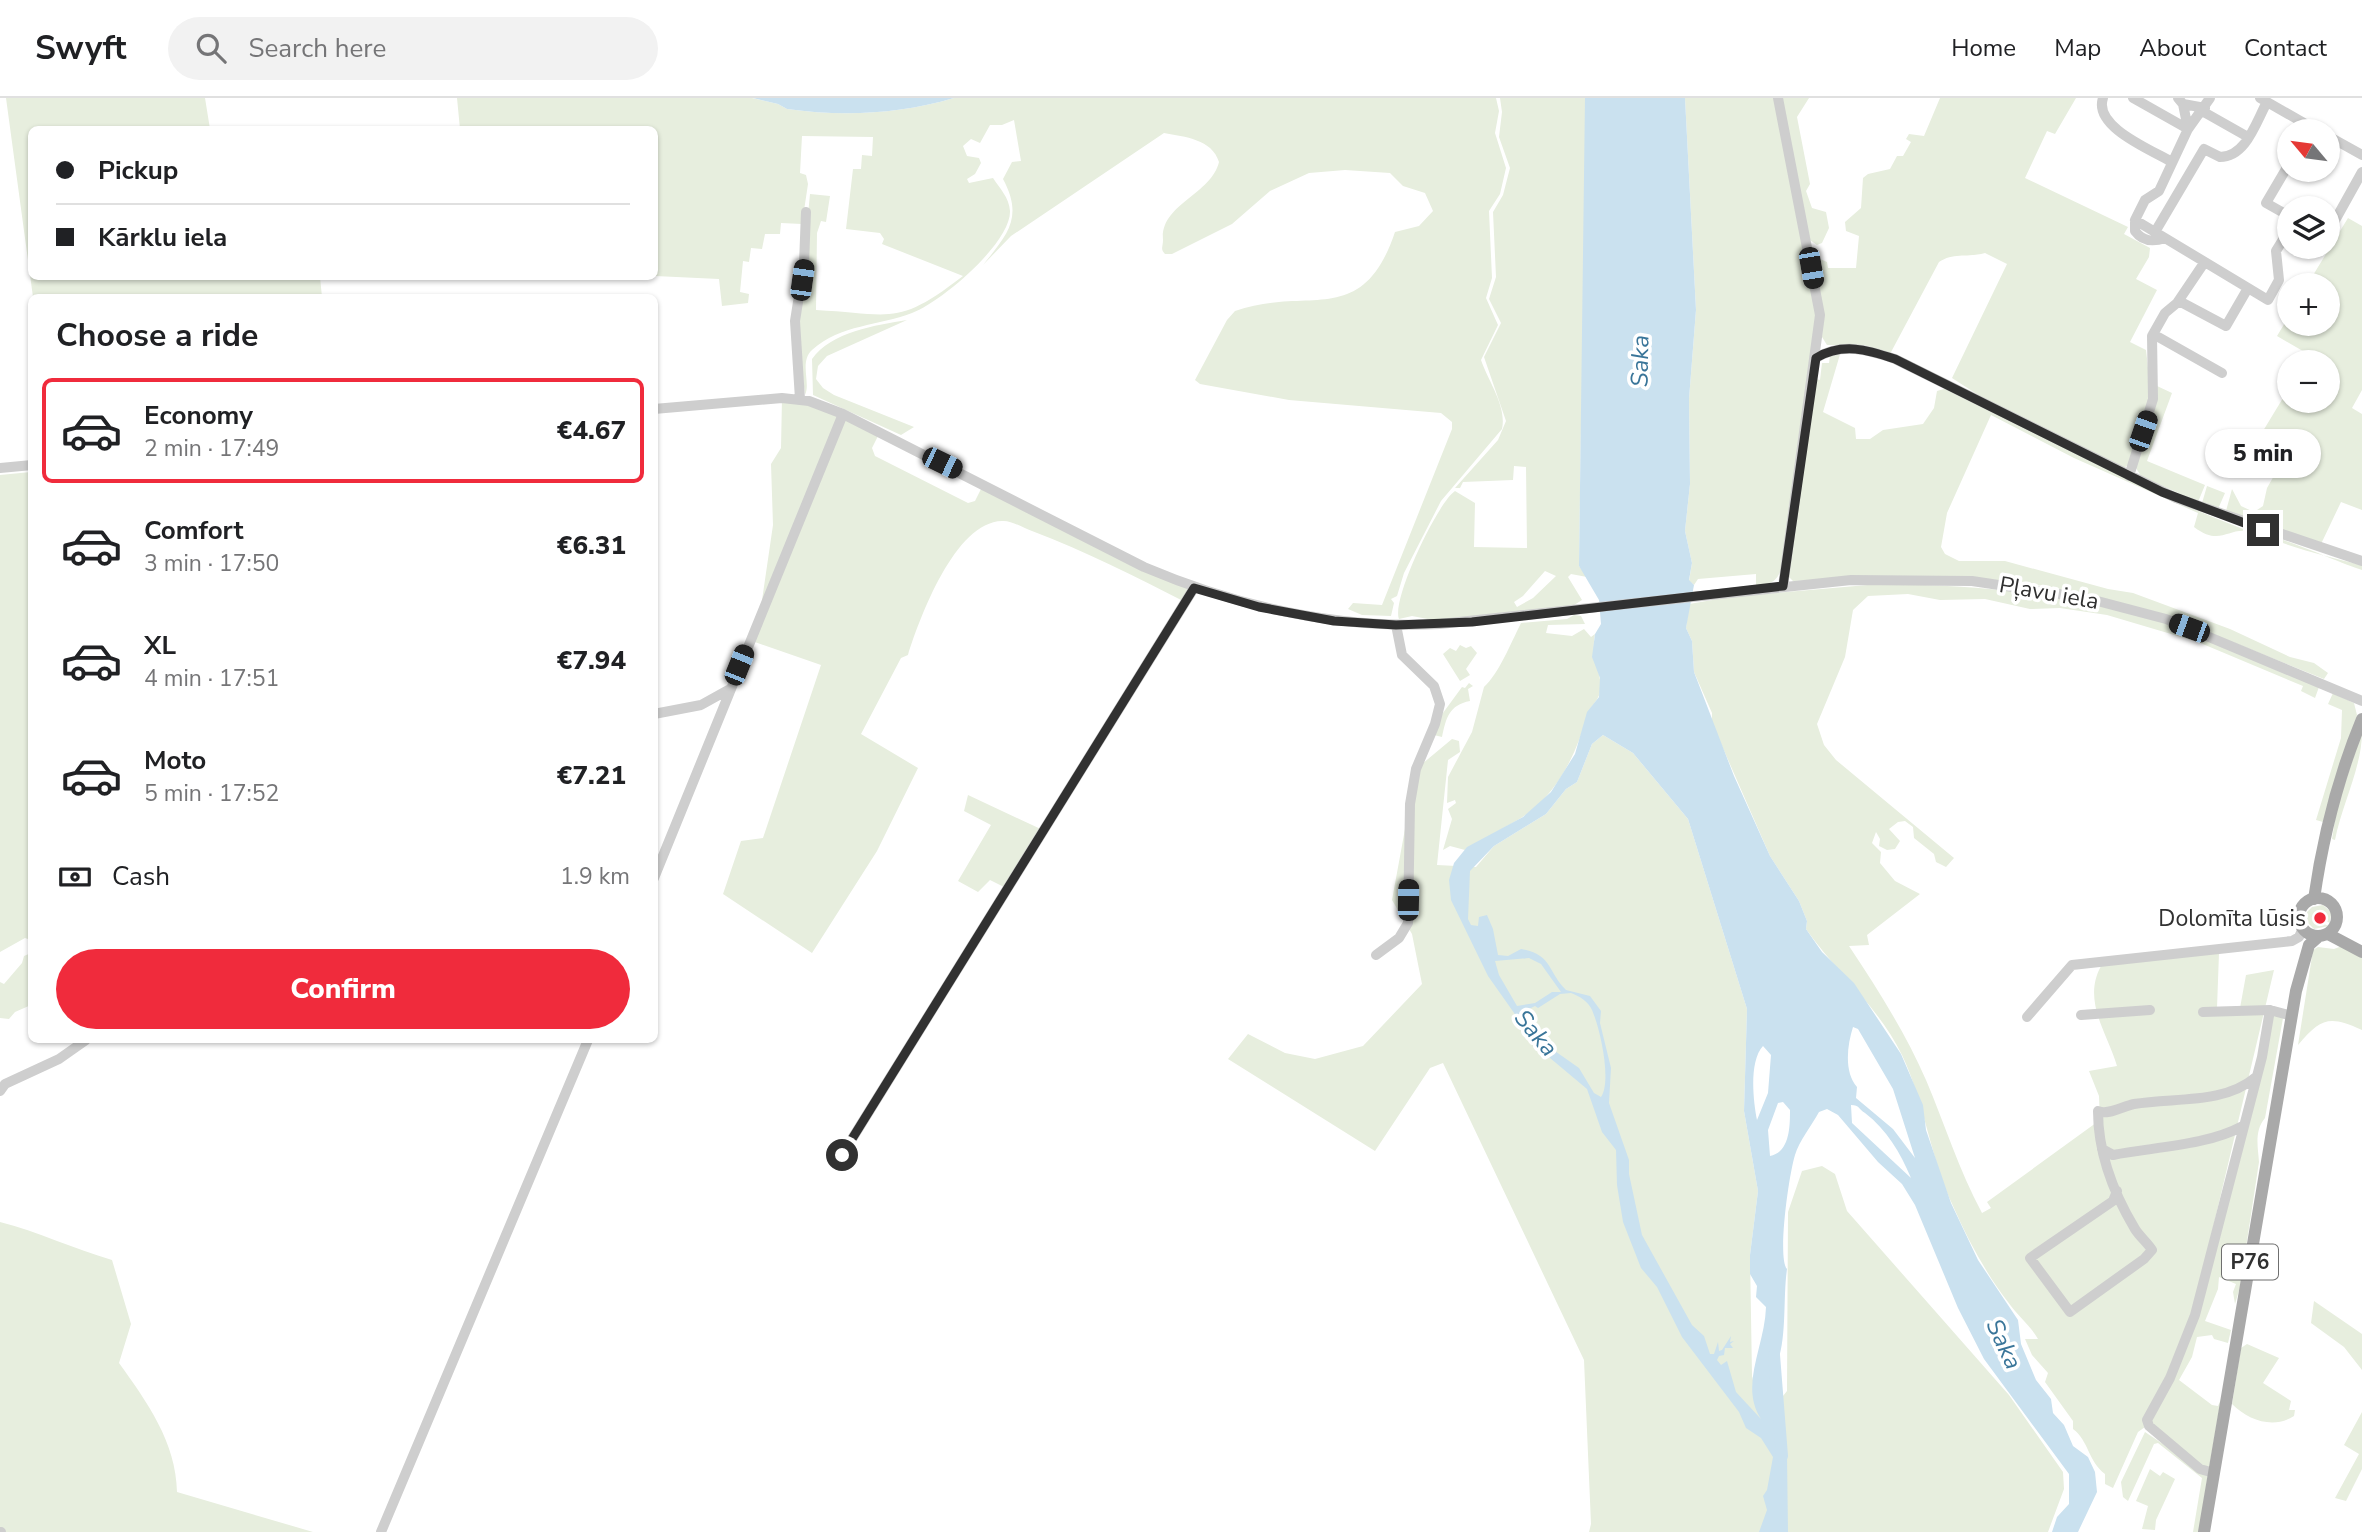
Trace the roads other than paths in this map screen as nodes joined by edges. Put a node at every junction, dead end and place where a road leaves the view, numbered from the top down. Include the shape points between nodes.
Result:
1 (1778, 98) edge
2 (2103, 98) edge
3 (2133, 98) edge
4 (2210, 98) edge
5 (2263, 100) edge
6 (2181, 101) edge
7 (2204, 110) junction
8 (2294, 119) edge
9 (2188, 129) junction
10 (2248, 137) junction
11 (2340, 143) edge
12 (2362, 155) edge
13 (2172, 162) junction
14 (2362, 172) edge
15 (2278, 182) edge
16 (2351, 191) junction
17 (2362, 198) edge
18 (2277, 209) edge
19 (2340, 211) edge
20 (806, 212) dead end
21 (2135, 220) junction
22 (2155, 232) junction
23 (2165, 239) junction
24 (2277, 249) edge
25 (2204, 262) junction
26 (2248, 288) junction
27 (2179, 301) junction
28 (2153, 334) junction
29 (1816, 358) junction
30 (2222, 373) dead end
31 (800, 399) junction
32 (658, 409) edge
33 (843, 414) junction
34 (28, 465) edge
35 (0, 468) edge
36 (2129, 475) junction
37 (2362, 561) edge
38 (1783, 586) junction
39 (1194, 588) junction
40 (1396, 625) junction
41 (729, 690) junction
42 (2362, 701) edge
43 (658, 713) edge
44 (2362, 719) edge
45 (2325, 835) junction
46 (658, 868) edge
47 (2314, 899) junction
48 (2330, 902) junction
49 (2337, 921) junction
50 (2311, 930) junction
51 (2362, 945) edge
52 (2362, 952) edge
53 (1376, 955) dead end
54 (2150, 1010) dead end
55 (2270, 1010) junction
56 (2203, 1012) dead end
57 (2081, 1015) dead end
58 (2292, 1016) junction
59 (2027, 1017) dead end
60 (82, 1043) edge
61 (587, 1043) edge
62 (2256, 1077) junction
63 (0, 1091) edge
64 (2243, 1126) junction
65 (2102, 1148) junction
66 (842, 1155) dead end
67 (2117, 1191) junction
68 (2214, 1473) junction
69 (381, 1532) edge
70 (2204, 1532) edge

1 - 29 street via 1820,315
2 - 13 street via 2101,110 2109,124
3 - 9 street
4 - 7 street
5 - 8 street
5 - 10 street
6 - 7 street
6 - 9 street
7 - 9 street
7 - 10 street
9 - 13 street
10 - 22 street via 2227,157 2204,149
11 - 12 street
13 - 21 street via 2159,191 2144,200
14 - 16 street
15 - 18 street via 2266,203
16 - 17 street
16 - 19 street
20 - 31 street via 795,321
21 - 22 street
21 - 23 street via 2134,229 2141,237 2152,242
22 - 23 street
23 - 25 street
24 - 26 street via 2279,280 2268,300
25 - 26 street
25 - 27 street
26 - 27 street via 2226,326
27 - 28 street via 2164,314
28 - 30 street
28 - 36 street via 2153,400
29 - 36 street via 1832,350 1859,348 1895,359
29 - 38 street
31 - 32 street, Pļavu iela
31 - 33 street, Pļavu iela
33 - 39 street, Pļavu iela
33 - 41 street
34 - 35 street
36 - 37 street via 2199,507
38 - 40 street, Pļavu iela via 1472,622
38 - 42 street, Pļavu iela via 1851,580 1972,581 2086,598 2178,624
39 - 40 street, Pļavu iela via 1259,607 1334,621
39 - 66 street
40 - 53 street via 1402,655 1434,686 1440,704 1416,769 1410,804 1408,923 1399,938
41 - 43 street via 701,705
41 - 46 street
44 - 45 main road, P76
45 - 47 main road, P76
45 - 48 main road, P76 via 2323,873
47 - 48 main road
47 - 50 main road, P76 via 2305,904
48 - 49 main road, P76
49 - 50 main road, P76
49 - 51 main road
50 - 52 main road
50 - 58 main road, P76 via 2298,956
50 - 59 street via 2285,941 2072,965
54 - 57 street
55 - 56 street
55 - 58 street
55 - 62 street
58 - 68 main road, P76
60 - 63 street via 5,1084
61 - 69 street
62 - 64 street
62 - 65 street via 2221,1094 2098,1111
64 - 65 street via 2150,1150 2113,1155
64 - 68 street via 2188,1337 2147,1420 2193,1463
65 - 67 street
67 - 67 street via 2113,1200 2030,1258 2070,1312 2151,1253
68 - 70 main road, P76

